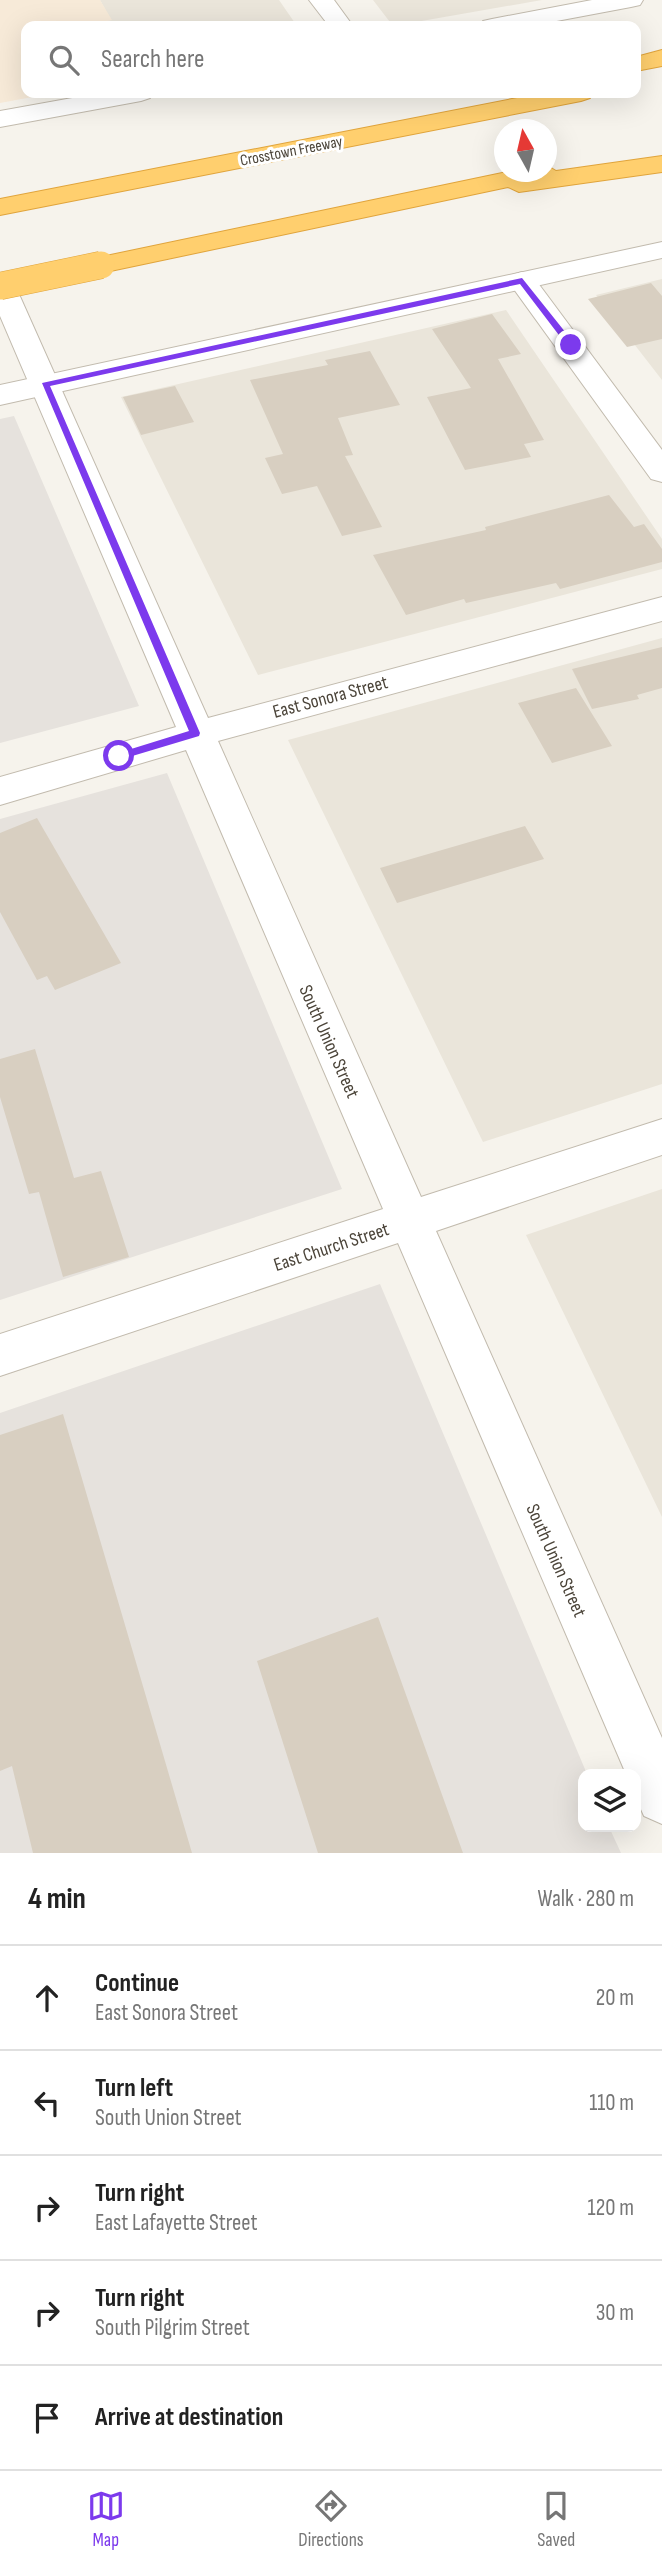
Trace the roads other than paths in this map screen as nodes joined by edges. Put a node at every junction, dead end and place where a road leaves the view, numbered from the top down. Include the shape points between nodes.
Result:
1 (321, 0) edge
2 (631, 0) edge
3 (337, 21) edge
4 (519, 21) edge
5 (662, 58) edge
6 (641, 63) edge
7 (662, 77) edge
8 (641, 81) edge
9 (115, 98) edge
10 (497, 98) edge
11 (555, 98) edge
12 (0, 120) edge
13 (373, 133) junction
14 (662, 145) edge
15 (662, 164) edge
16 (557, 168) edge
17 (497, 182) edge
18 (441, 195) junction
19 (0, 207) edge
20 (662, 250) edge
21 (522, 281) junction
22 (0, 284) edge
23 (45, 385) junction
24 (0, 395) edge
25 (662, 472) edge
26 (662, 609) edge
27 (195, 733) junction
28 (0, 791) edge
29 (662, 1137) edge
30 (408, 1221) junction
31 (0, 1355) edge
32 (662, 1798) edge

1 - 3 street
2 - 4 street
5 - 6 highway
7 - 8 highway
9 - 12 street
10 - 13 highway
11 - 13 highway, Crosstown Freeway
13 - 19 highway, Crosstown Freeway
14 - 16 highway
15 - 18 highway
17 - 18 highway
18 - 22 highway, bridge
20 - 21 street
21 - 23 street
21 - 25 street
22 - 23 street, South Union Street
23 - 24 street
23 - 27 street, South Union Street
26 - 27 street, East Sonora Street
27 - 28 street, East Sonora Street
27 - 30 street, South Union Street
29 - 30 street, East Church Street
30 - 31 street, East Church Street
30 - 32 street, South Union Street

